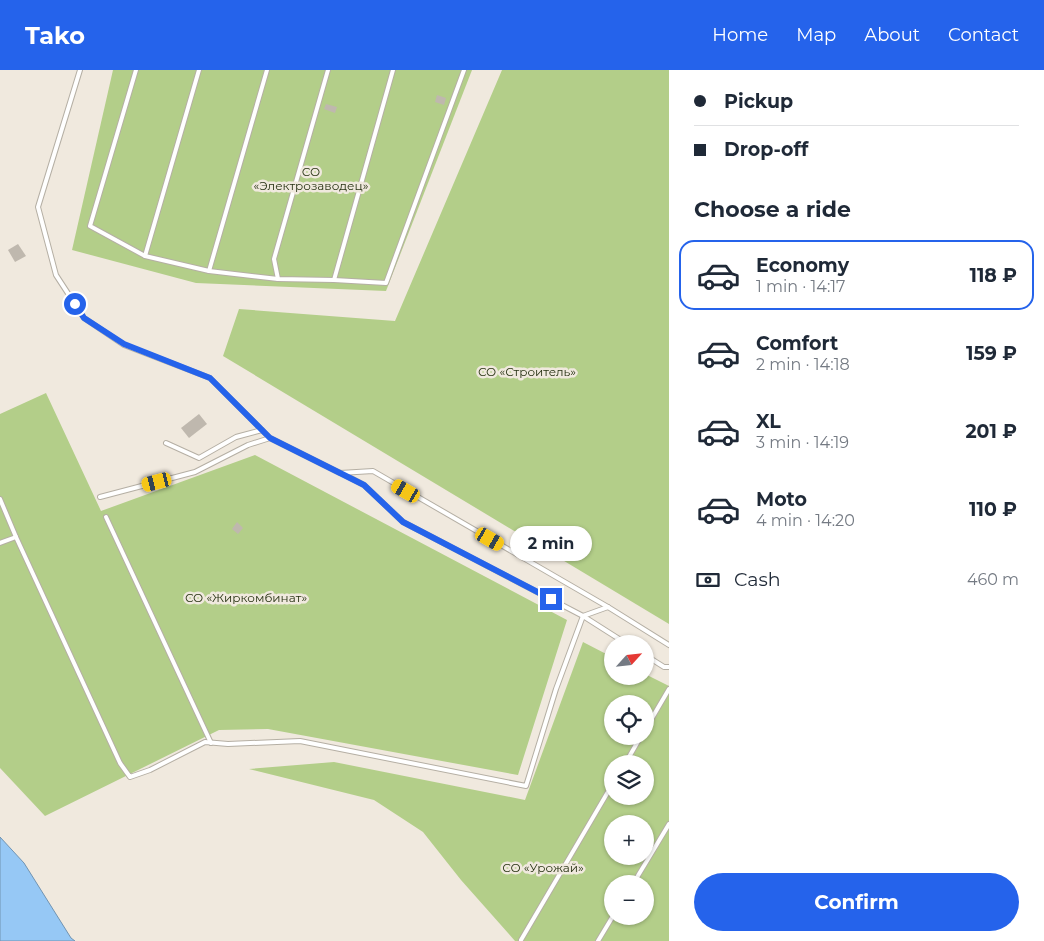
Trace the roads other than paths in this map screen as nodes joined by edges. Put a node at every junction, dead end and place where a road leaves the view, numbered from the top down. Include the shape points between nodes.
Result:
1 (80, 70) edge
2 (136, 70) edge
3 (199, 70) edge
4 (266, 70) edge
5 (328, 70) edge
6 (393, 70) edge
7 (464, 70) edge
8 (144, 256) junction
9 (209, 271) junction
10 (278, 279) junction
11 (334, 280) junction
12 (262, 430) junction
13 (270, 438) junction
14 (166, 443) dead end
15 (340, 473) junction
16 (100, 496) dead end
17 (0, 499) edge
18 (106, 517) dead end
19 (16, 538) junction
20 (0, 543) edge
21 (608, 607) junction
22 (583, 616) junction
23 (613, 635) edge
24 (669, 645) edge
25 (654, 661) edge
26 (669, 667) edge
27 (669, 689) edge
28 (654, 715) edge
29 (211, 743) junction
30 (604, 799) edge
31 (669, 824) edge
32 (638, 875) edge
33 (608, 925) edge
34 (521, 940) dead end
35 (598, 941) edge

1 - 12 lane via 38,207 56,274 84,318 124,344 210,378
2 - 8 lane via 90,226
3 - 8 lane
4 - 9 lane
5 - 10 lane via 274,259
6 - 11 lane
7 - 11 lane via 386,283
8 - 9 lane
9 - 10 lane
10 - 11 lane
12 - 13 lane
12 - 14 lane via 236,437 199,458
13 - 15 lane
13 - 16 lane via 248,445 195,472
15 - 21 lane via 373,471
15 - 22 lane via 364,485 403,522
17 - 19 lane
18 - 29 lane
19 - 20 lane
19 - 29 lane via 120,763 130,777 205,742
21 - 22 lane
21 - 24 lane
22 - 23 lane
22 - 29 lane via 526,786 300,741
25 - 26 lane
27 - 28 lane
30 - 34 lane
31 - 32 lane
33 - 35 lane

